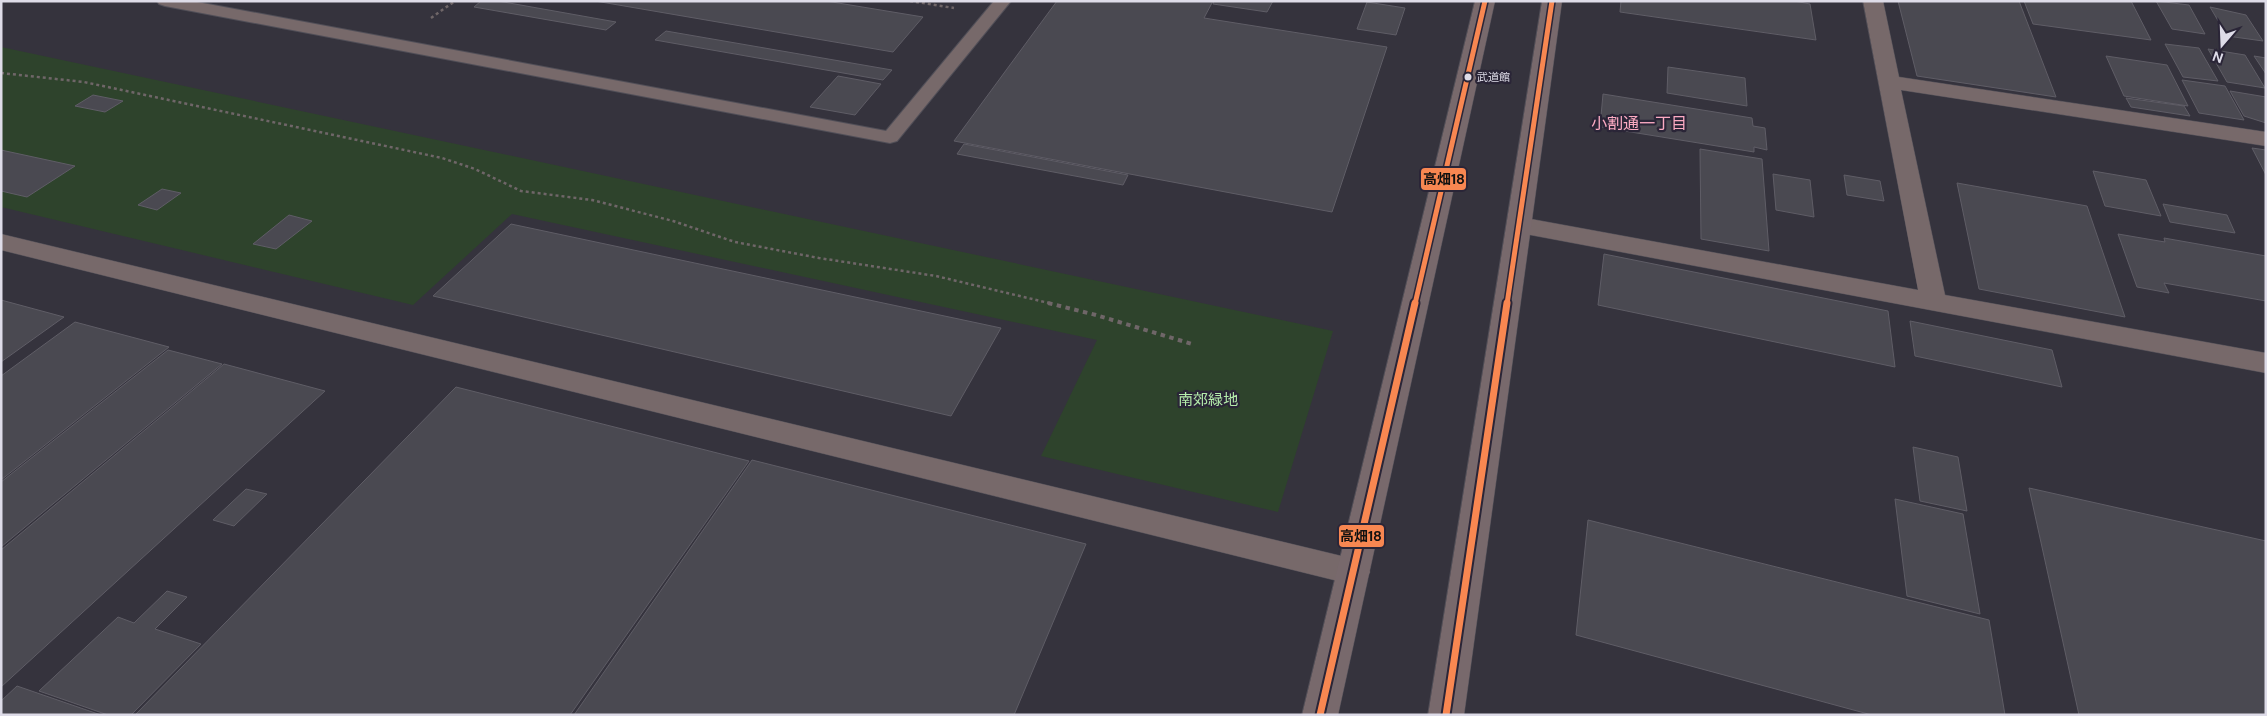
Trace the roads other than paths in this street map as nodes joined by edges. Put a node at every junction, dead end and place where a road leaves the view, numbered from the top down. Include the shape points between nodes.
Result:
1 (165, 1) edge
2 (1003, 1) edge
3 (1486, 1) edge
4 (1552, 1) edge
5 (1873, 1) edge
6 (1889, 82) junction
7 (2266, 139) edge
8 (1520, 225) junction
9 (1, 242) edge
10 (1933, 302) junction
11 (2266, 363) edge
12 (1354, 572) junction
13 (1320, 715) edge
14 (1446, 715) edge

1 - 2 lane via 890,137
3 - 12 main road
4 - 8 main road
5 - 6 street
6 - 7 street
6 - 10 street
8 - 10 street
8 - 14 main road
9 - 12 street
10 - 11 street
12 - 13 main road

